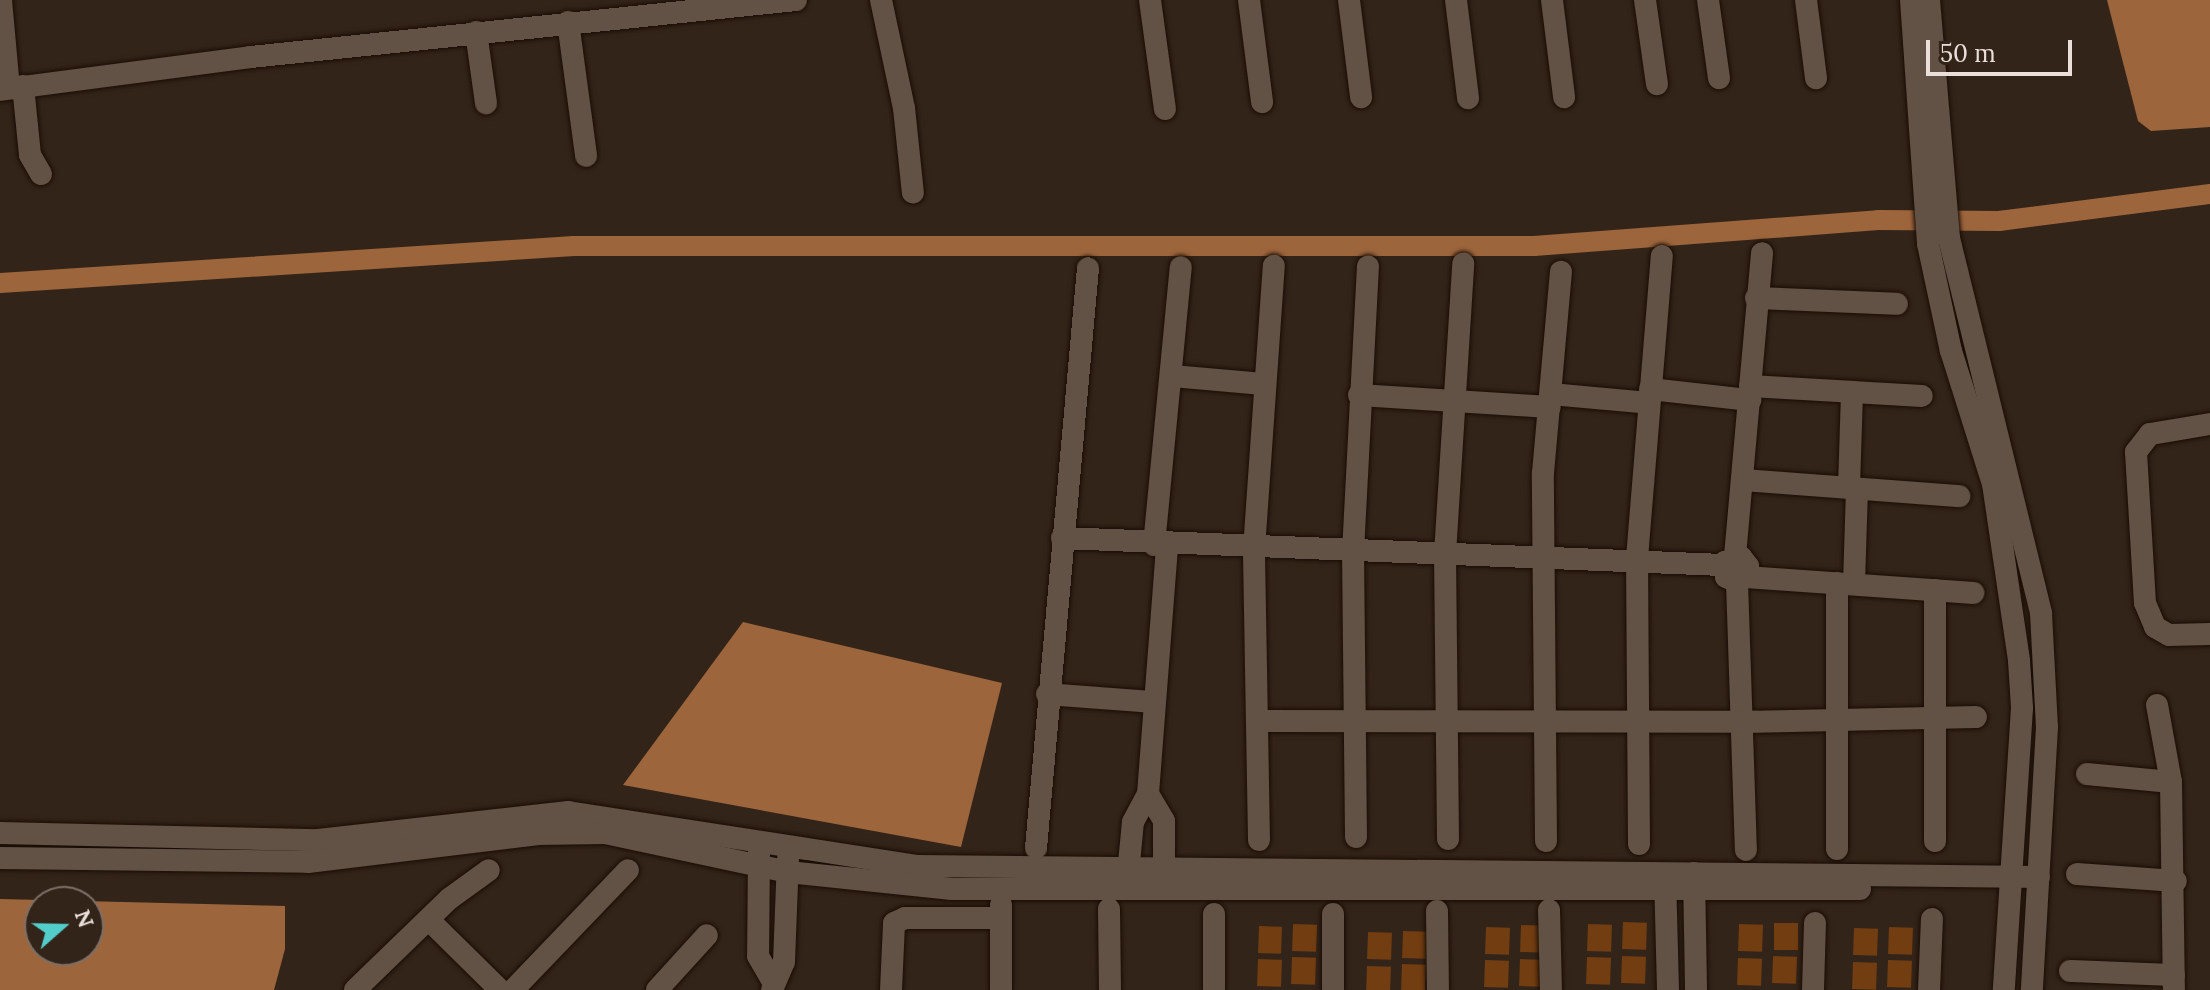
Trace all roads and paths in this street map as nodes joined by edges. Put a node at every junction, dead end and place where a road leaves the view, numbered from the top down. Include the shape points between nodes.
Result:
1 (1, 0) edge
2 (796, 0) edge
3 (881, 0) edge
4 (1150, 0) edge
5 (1249, 0) edge
6 (1349, 0) edge
7 (1456, 0) edge
8 (1552, 0) edge
9 (1645, 0) edge
10 (1708, 0) edge
11 (1806, 0) edge
12 (1892, 0) edge
13 (1917, 4) edge
14 (568, 22) junction
15 (476, 32) junction
16 (1719, 78) dead end
17 (1816, 78) dead end
18 (1657, 84) dead end
19 (11, 88) edge
20 (1361, 97) dead end
21 (1564, 97) dead end
22 (1468, 98) dead end
23 (1262, 102) dead end
24 (486, 103) dead end
25 (1165, 109) dead end
26 (586, 156) dead end
27 (41, 174) dead end
28 (913, 193) dead end
29 (1938, 241) junction
30 (1762, 253) dead end
31 (1662, 256) dead end
32 (1463, 264) dead end
33 (1274, 266) dead end
34 (1368, 266) dead end
35 (1181, 267) dead end
36 (1088, 268) dead end
37 (1561, 272) dead end
38 (1756, 298) junction
39 (1897, 304) dead end
40 (1172, 376) junction
41 (1264, 384) junction
42 (1852, 392) junction
43 (1750, 393) junction
44 (1359, 395) junction
45 (1650, 396) junction
46 (1922, 396) dead end
47 (1455, 398) junction
48 (1550, 400) junction
49 (2210, 424) edge
50 (1744, 480) junction
51 (1853, 488) junction
52 (1959, 496) dead end
53 (1062, 538) junction
54 (1160, 545) junction
55 (1254, 549) junction
56 (1353, 552) junction
57 (1445, 554) junction
58 (1543, 558) junction
59 (1637, 558) junction
60 (1735, 570) junction
61 (1845, 584) junction
62 (1935, 590) junction
63 (1973, 593) dead end
64 (2041, 613) junction
65 (2014, 616) junction
66 (2210, 634) edge
67 (1047, 694) junction
68 (1154, 702) junction
69 (2157, 705) dead end
70 (1976, 717) dead end
71 (1935, 718) junction
72 (1544, 719) junction
73 (1447, 720) junction
74 (1259, 721) junction
75 (1356, 721) junction
76 (1638, 721) junction
77 (1837, 721) junction
78 (1741, 722) junction
79 (2087, 774) dead end
80 (2171, 782) junction
81 (1148, 794) junction
82 (537, 824) junction
83 (0, 833) edge
84 (1356, 837) dead end
85 (1448, 839) dead end
86 (1259, 840) dead end
87 (1546, 841) dead end
88 (1935, 841) dead end
89 (1639, 844) dead end
90 (788, 847) junction
91 (1036, 848) dead end
92 (1837, 849) dead end
93 (1746, 850) dead end
94 (758, 854) junction
95 (0, 858) edge
96 (489, 870) dead end
97 (628, 870) dead end
98 (788, 872) junction
99 (2077, 874) dead end
100 (1164, 878) junction
101 (1001, 879) junction
102 (1127, 879) junction
103 (1665, 879) junction
104 (1694, 880) junction
105 (2008, 881) junction
106 (2039, 881) junction
107 (2176, 881) junction
108 (1109, 909) dead end
109 (1549, 910) dead end
110 (1437, 911) dead end
111 (1214, 914) dead end
112 (1333, 914) dead end
113 (1001, 918) junction
114 (1932, 919) dead end
115 (429, 920) junction
116 (1815, 923) dead end
117 (707, 935) dead end
118 (2070, 971) dead end
119 (2174, 982) edge
120 (772, 986) edge
121 (355, 990) edge
122 (500, 990) edge
123 (513, 990) edge
124 (657, 990) edge
125 (891, 990) edge
126 (1001, 990) edge
127 (1110, 990) edge
128 (1214, 990) edge
129 (1333, 990) edge
130 (1438, 990) edge
131 (1551, 990) edge
132 (1668, 990) edge
133 (1696, 990) edge
134 (1813, 990) edge
135 (1929, 990) edge
136 (2004, 990) edge
137 (2032, 990) edge

1 - 19 street
2 - 14 street
3 - 28 street via 904,108
4 - 25 street
5 - 23 street
6 - 20 street
7 - 22 street
8 - 21 street
9 - 18 street
10 - 16 street
11 - 17 street
12 - 13 street
13 - 29 street
14 - 15 street
14 - 26 street
15 - 19 street
15 - 24 street
19 - 27 street via 30,155
29 - 64 street
29 - 65 street via 1951,351 1993,484
30 - 38 street
31 - 45 street
32 - 47 street
33 - 41 street
34 - 44 street
35 - 40 street
36 - 53 street
37 - 48 street
38 - 39 street
38 - 43 street
40 - 41 street
40 - 54 street
41 - 55 street
42 - 43 street
42 - 46 street
42 - 51 street
43 - 45 street
43 - 50 street
44 - 47 street
44 - 56 street
45 - 48 street
45 - 59 street
47 - 48 street
47 - 57 street
48 - 58 street
49 - 66 street via 2150,434 2136,452 2145,603 2155,627 2169,635
50 - 51 street
50 - 60 street
51 - 52 street
51 - 61 street
53 - 54 street
53 - 67 street
54 - 55 street
54 - 68 street
55 - 56 street
55 - 74 street
56 - 57 street
56 - 75 street
57 - 58 street
57 - 73 street
58 - 59 street
58 - 72 street
59 - 60 street
59 - 76 street
60 - 61 street
60 - 78 street
61 - 62 street
61 - 77 street
62 - 63 street
62 - 71 street
64 - 65 street
64 - 106 street via 2047,727
65 - 105 street via 2022,708
67 - 68 street
67 - 91 street
68 - 81 street
69 - 80 street
70 - 71 street
71 - 77 street
71 - 88 street
72 - 73 street
72 - 76 street
72 - 87 street
73 - 75 street
73 - 85 street
74 - 75 street
74 - 86 street
75 - 84 street
76 - 78 street
76 - 89 street
77 - 78 street
77 - 92 street
78 - 93 street
79 - 80 street
80 - 107 street
81 - 100 street via 1164,821
81 - 102 street via 1133,822
82 - 83 street via 471,822 305,840
82 - 94 street
82 - 95 street via 455,843 308,862
90 - 94 street
90 - 98 street
90 - 101 street
94 - 98 street
94 - 120 street via 758,956
96 - 115 street
97 - 123 street
98 - 101 street via 919,887
98 - 120 street via 784,962
99 - 107 street
100 - 102 street
100 - 103 street
101 - 102 street
101 - 113 street
103 - 104 street
103 - 132 street
104 - 105 street
104 - 133 street
105 - 106 street
105 - 136 street
106 - 137 street
107 - 119 street
108 - 127 street
109 - 131 street
110 - 130 street
111 - 128 street
112 - 129 street
113 - 125 street via 905,918 894,923
113 - 126 street
114 - 135 street
115 - 121 street
115 - 122 street
116 - 134 street
117 - 124 street
118 - 119 street

